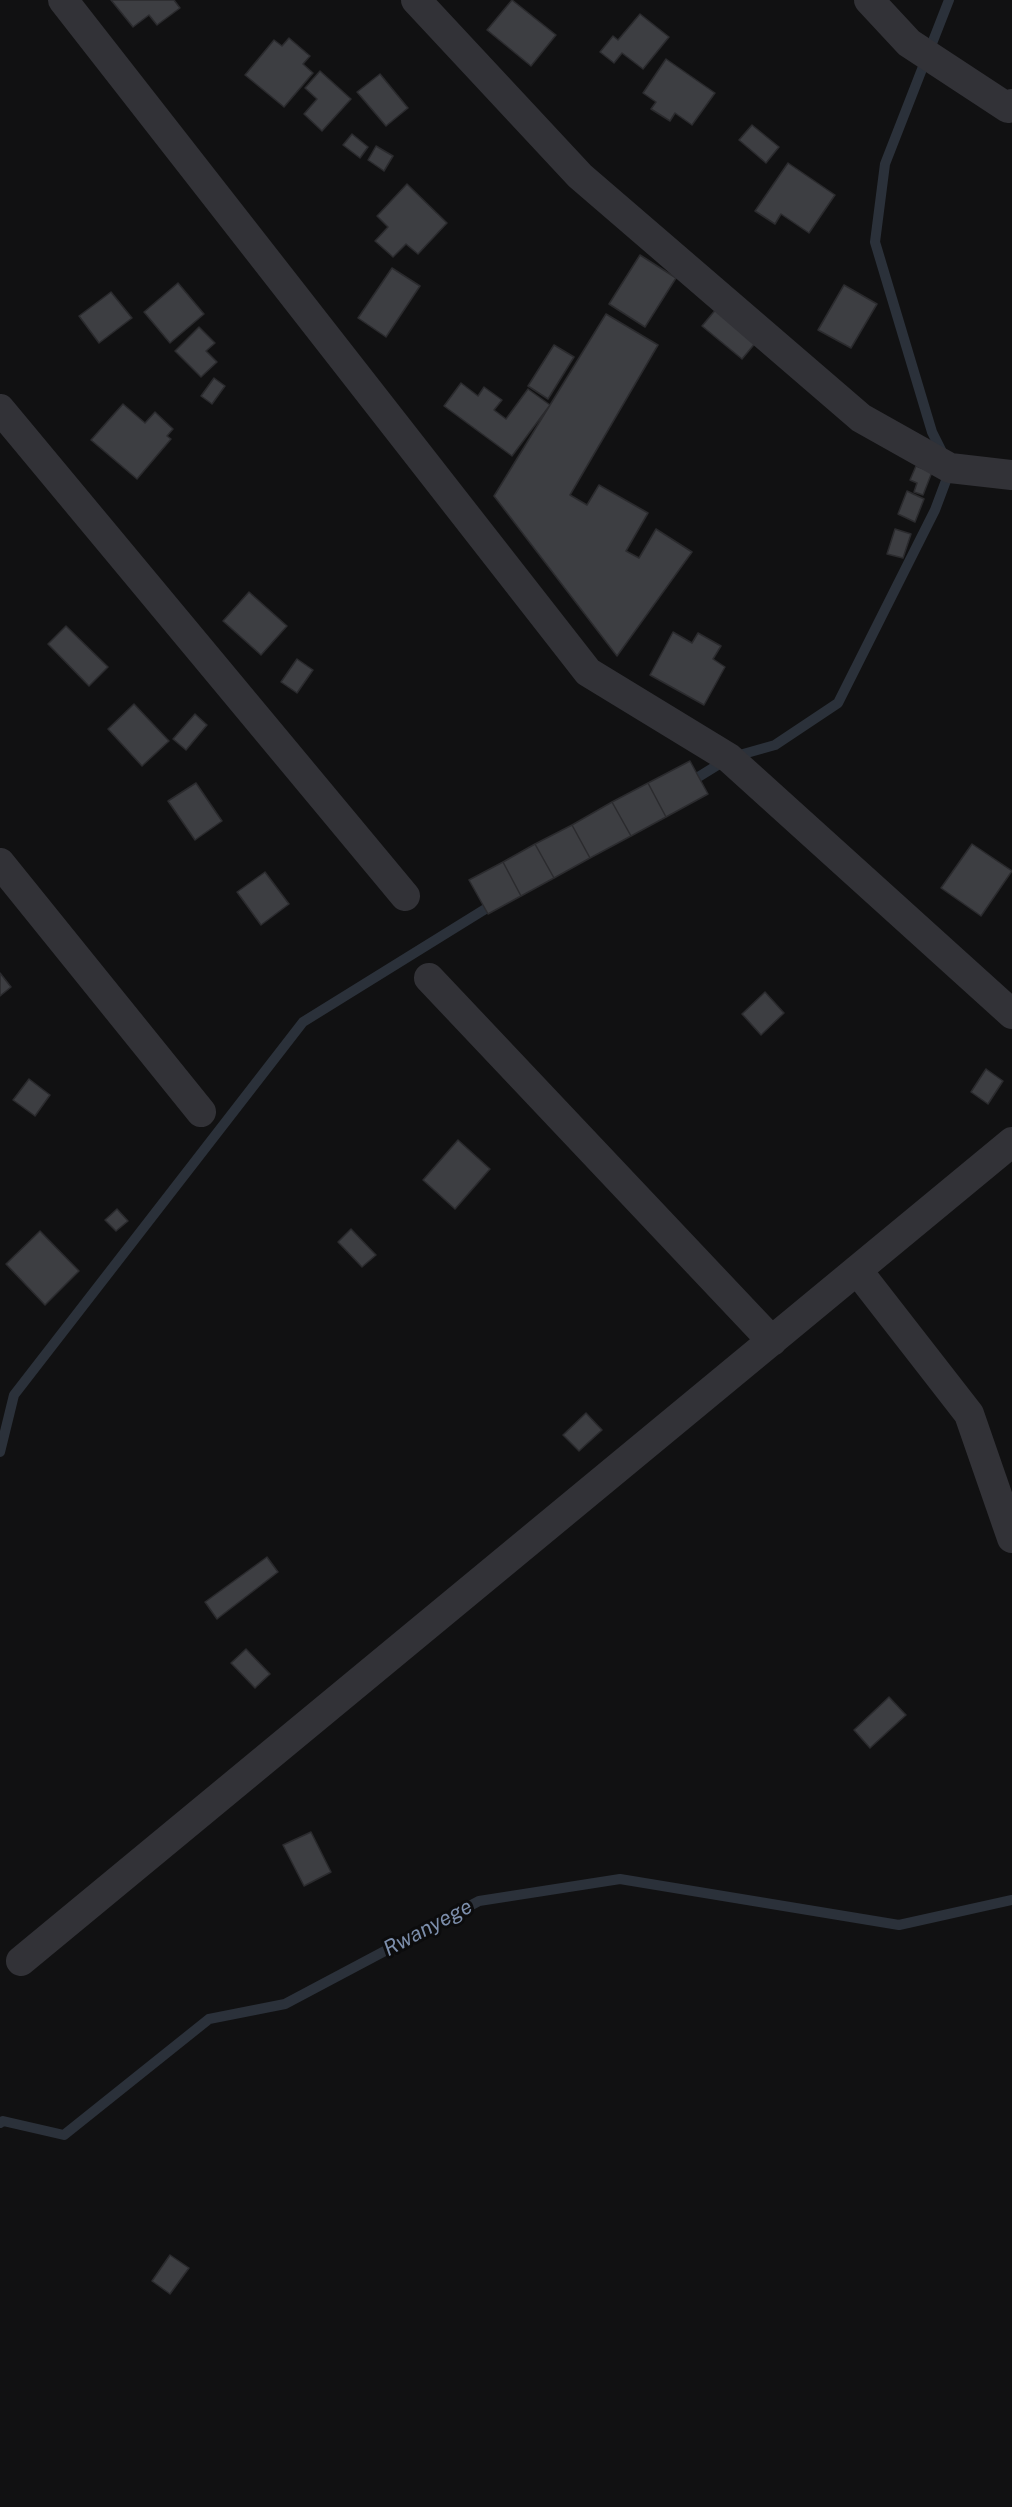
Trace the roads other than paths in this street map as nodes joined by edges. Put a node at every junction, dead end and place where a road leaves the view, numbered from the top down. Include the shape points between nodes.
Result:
1 (63, 0) edge
2 (416, 0) edge
3 (869, 0) edge
4 (1012, 104) edge
5 (0, 409) edge
6 (1012, 475) edge
7 (0, 863) edge
8 (405, 896) dead end
9 (429, 978) dead end
10 (1012, 1014) edge
11 (201, 1112) dead end
12 (1012, 1142) edge
13 (857, 1270) junction
14 (772, 1341) junction
15 (1012, 1538) edge
16 (21, 1961) dead end

1 - 10 street via 588,672 729,758
2 - 6 street via 580,176 861,418 950,468
3 - 4 street via 909,43 1008,108
5 - 8 street
7 - 11 street
9 - 14 street
12 - 13 street
13 - 14 street
13 - 15 street via 969,1414
14 - 16 street

